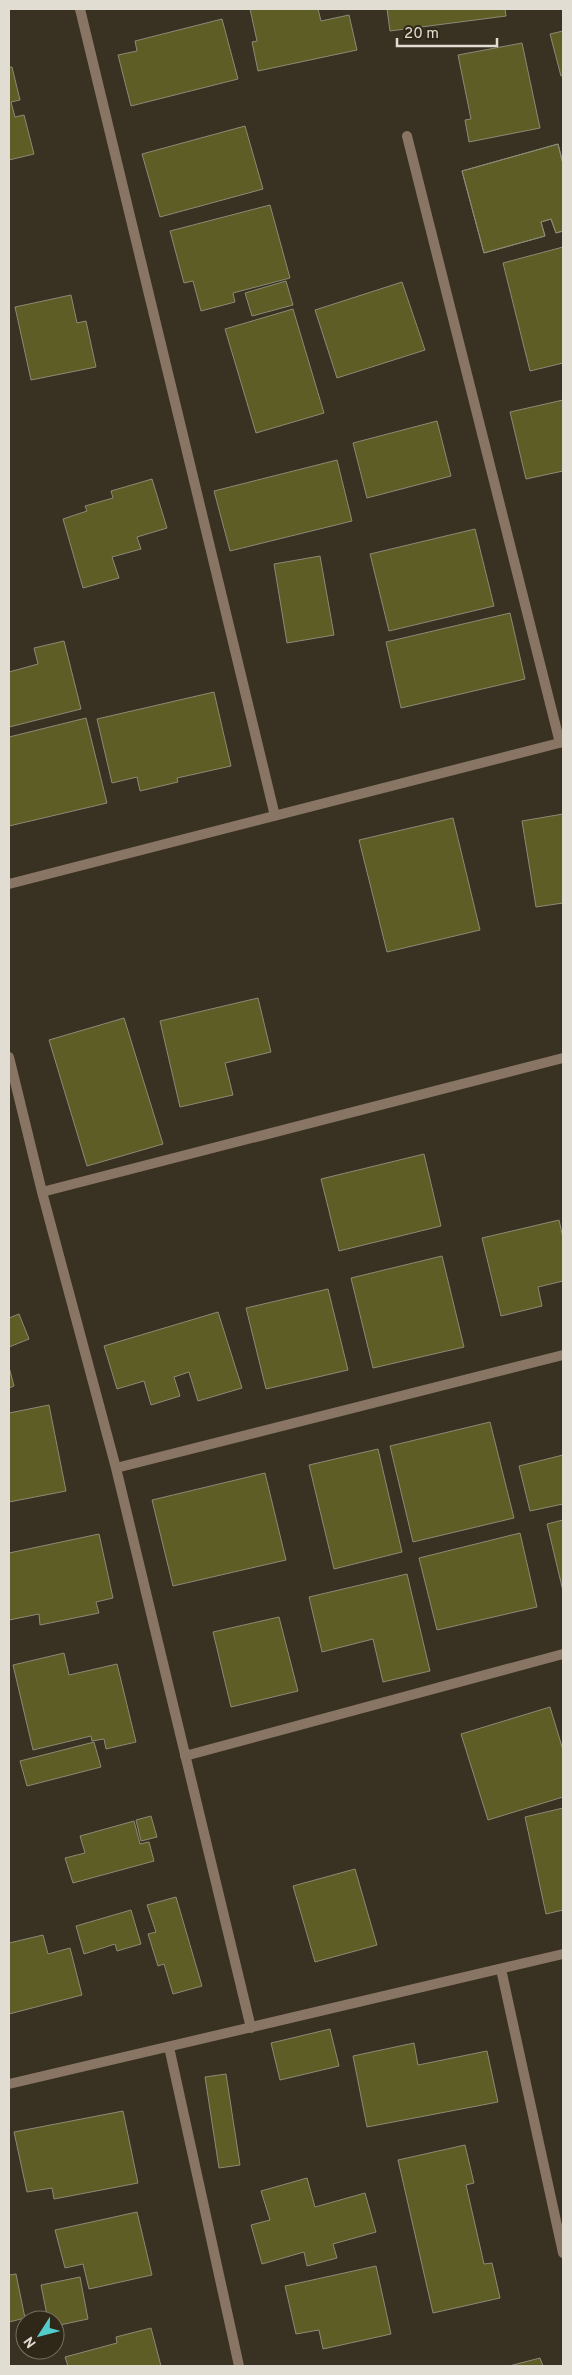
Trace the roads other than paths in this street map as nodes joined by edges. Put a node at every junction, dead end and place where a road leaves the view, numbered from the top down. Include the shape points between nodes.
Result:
1 (80, 9) edge
2 (407, 136) dead end
3 (562, 743) edge
4 (275, 816) junction
5 (9, 884) edge
6 (9, 1057) edge
7 (563, 1058) edge
8 (42, 1192) junction
9 (563, 1355) edge
10 (116, 1468) junction
11 (563, 1654) edge
12 (185, 1756) junction
13 (563, 1954) edge
14 (501, 1969) junction
15 (251, 2028) junction
16 (169, 2047) junction
17 (9, 2084) edge
18 (563, 2253) edge
19 (239, 2366) edge

1 - 4 street
2 - 3 street
3 - 4 street
4 - 5 street
6 - 8 street
7 - 8 street
8 - 10 street
9 - 10 street
10 - 12 street
11 - 12 street
12 - 15 street
13 - 14 street
14 - 15 street
14 - 18 street
15 - 16 street
16 - 17 street
16 - 19 street

